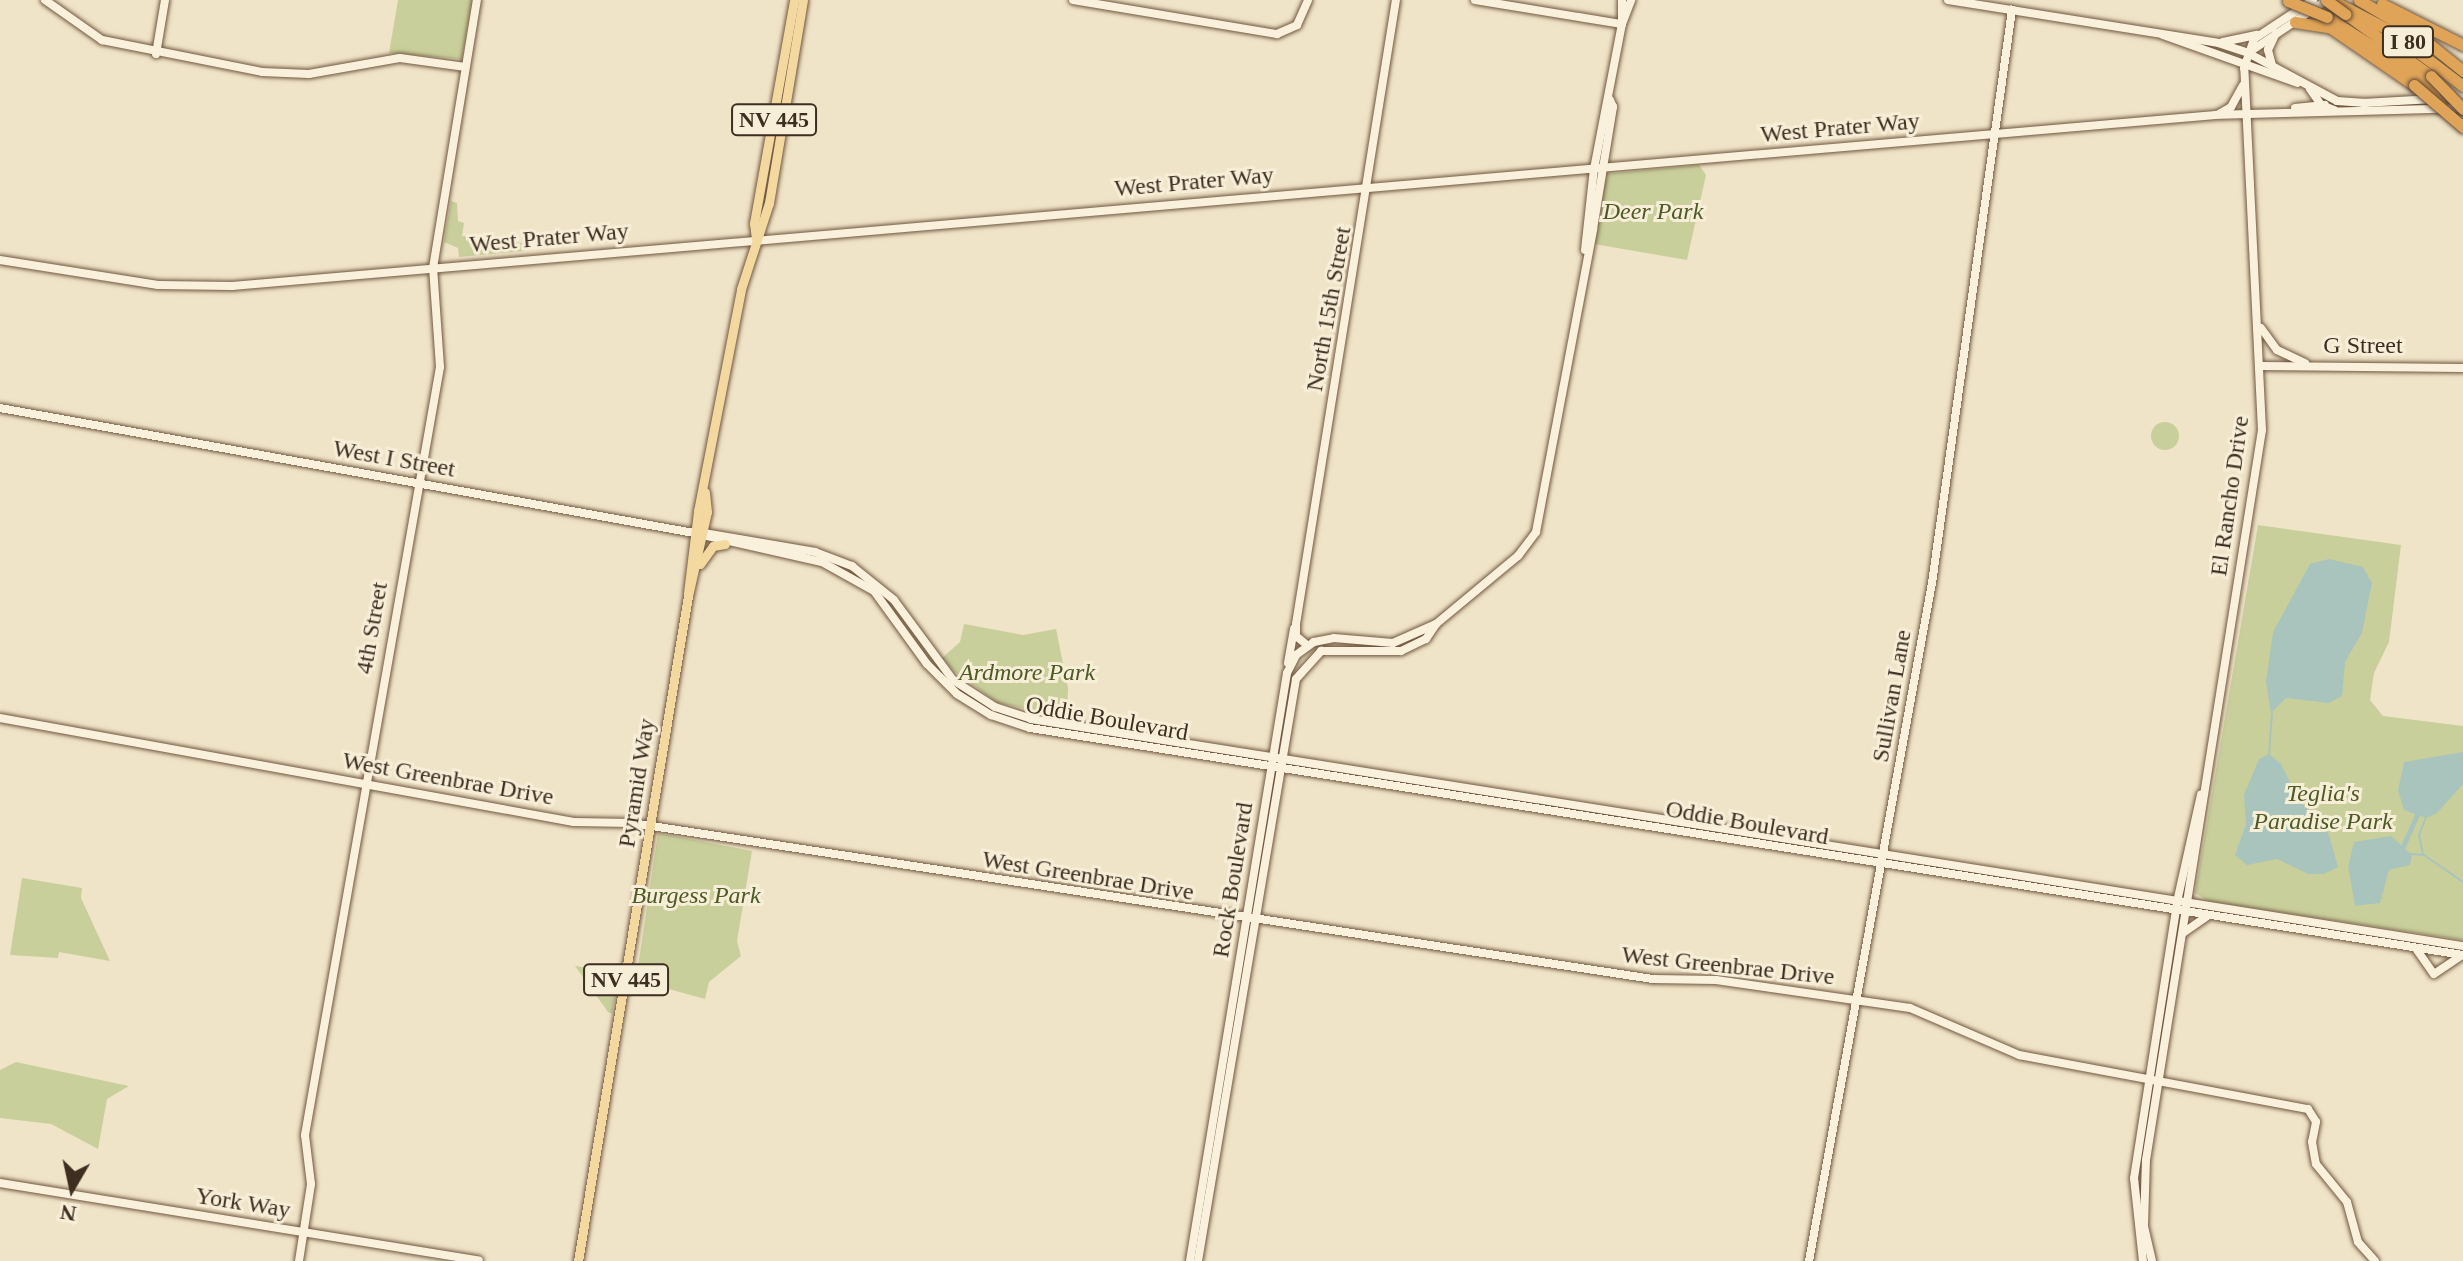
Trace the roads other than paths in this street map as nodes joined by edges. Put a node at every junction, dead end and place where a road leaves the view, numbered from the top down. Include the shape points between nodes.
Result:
1 (45, 0) edge
2 (165, 0) edge
3 (477, 0) edge
4 (794, 0) edge
5 (803, 0) edge
6 (1073, 0) edge
7 (1082, 0) edge
8 (1308, 0) edge
9 (1396, 0) edge
10 (1475, 0) edge
11 (1631, 0) edge
12 (1948, 0) edge
13 (2313, 0) edge
14 (2328, 0) edge
15 (2374, 0) edge
16 (2286, 1) edge
17 (1621, 2) edge
18 (1101, 6) junction
19 (2352, 8) edge
20 (2012, 10) junction
21 (1600, 21) junction
22 (2295, 22) junction
23 (1622, 24) junction
24 (2261, 33) junction
25 (2276, 33) junction
26 (2163, 35) junction
27 (2218, 43) junction
28 (2463, 45) edge
29 (156, 54) junction
30 (2247, 57) junction
31 (2272, 65) junction
32 (465, 67) junction
33 (2411, 71) junction
34 (2463, 71) edge
35 (2462, 84) edge
36 (2243, 85) junction
37 (2463, 98) edge
38 (2435, 99) junction
39 (2418, 100) junction
40 (2366, 103) junction
41 (2321, 105) junction
42 (2449, 108) junction
43 (2463, 109) edge
44 (2283, 112) junction
45 (2338, 112) junction
46 (2243, 114) junction
47 (2216, 115) junction
48 (2463, 127) edge
49 (1995, 135) junction
50 (1598, 169) junction
51 (1368, 187) junction
52 (756, 239) junction
53 (0, 260) edge
54 (433, 268) junction
55 (2259, 324) junction
56 (2311, 365) junction
57 (2262, 366) junction
58 (2463, 368) edge
59 (0, 408) edge
60 (419, 484) junction
61 (700, 534) junction
62 (725, 544) junction
63 (696, 570) junction
64 (688, 596) junction
65 (1296, 624) junction
66 (1436, 624) junction
67 (1307, 645) junction
68 (1315, 655) junction
69 (1287, 673) junction
70 (0, 718) edge
71 (1277, 764) junction
72 (364, 784) junction
73 (2195, 825) junction
74 (650, 826) junction
75 (1883, 862) junction
76 (2190, 881) junction
77 (2156, 907) junction
78 (2181, 907) junction
79 (2215, 908) junction
80 (2208, 915) junction
81 (1251, 922) junction
82 (2174, 927) junction
83 (2182, 933) junction
84 (2413, 947) junction
85 (2463, 952) edge
86 (1856, 1000) junction
87 (2154, 1080) junction
88 (0, 1183) edge
89 (2134, 1205) junction
90 (2144, 1226) junction
91 (303, 1233) junction
92 (299, 1261) edge
93 (479, 1261) edge
94 (578, 1261) edge
95 (1190, 1261) edge
96 (1198, 1261) edge
97 (1809, 1261) edge
98 (2143, 1261) edge
99 (2152, 1261) edge
100 (2375, 1261) edge

1 - 29 main road via 102,40
2 - 29 main road
3 - 32 main road, 4th Street
4 - 52 main road, Pyramid Way / NV 445 via 754,223
5 - 52 main road, Pyramid Way / NV 445 via 769,203
6 - 18 main road
7 - 18 main road
8 - 18 main road via 1297,25 1277,34
9 - 51 main road, North 15th Street
10 - 21 main road
11 - 23 main road
12 - 20 main road
13 - 24 main road
14 - 19 highway, bridge
14 - 22 main road
15 - 28 highway
16 - 33 highway, bridge via 2327,17
17 - 21 main road
17 - 23 main road
19 - 34 highway, I 80 via 2417,34
19 - 35 highway, I 80 via 2410,43
19 - 43 highway, bridge
20 - 26 main road
20 - 49 main road, Sullivan Lane via 1993,120
21 - 23 main road
22 - 25 main road
22 - 48 highway, bridge via 2331,28 2414,85
23 - 50 main road via 1610,100 1604,105
24 - 27 main road
24 - 30 main road
25 - 30 main road
25 - 31 main road via 2268,50
26 - 27 main road
26 - 30 main road
27 - 30 main road
29 - 32 main road via 295,75 392,59
30 - 31 main road
30 - 36 main road, El Rancho Drive
30 - 41 main road via 2312,90
31 - 40 main road via 2337,101
32 - 54 main road, 4th Street
33 - 38 highway
33 - 39 highway via 2423,86
36 - 46 main road, El Rancho Drive
36 - 47 main road via 2231,107
37 - 38 main road, West Prater Way
38 - 39 main road, West Prater Way
38 - 42 highway
39 - 40 main road, West Prater Way
40 - 41 main road, West Prater Way
41 - 44 main road, West Prater Way
41 - 45 main road
42 - 43 main road, West Prater Way
42 - 45 main road, West Prater Way
44 - 45 main road, West Prater Way
44 - 46 main road, West Prater Way
46 - 47 main road, West Prater Way
46 - 55 main road, El Rancho Drive
47 - 49 main road, West Prater Way
49 - 50 main road, West Prater Way
49 - 75 main road, Sullivan Lane via 1934,567
50 - 51 main road, West Prater Way
50 - 66 main road via 1538,528 1518,556
51 - 52 main road, West Prater Way
51 - 65 main road, North 15th Street
52 - 54 main road, West Prater Way
52 - 61 main road, Pyramid Way / NV 445 via 741,289
53 - 54 main road, West Prater Way via 205,287
54 - 60 main road, 4th Street via 440,367
55 - 56 main road via 2280,353
55 - 57 main road, El Rancho Drive
56 - 57 main road, G Street
56 - 58 main road, G Street
57 - 73 main road, El Rancho Drive via 2259,454
59 - 60 main road, West I Street
60 - 61 main road, West I Street
60 - 72 main road, 4th Street
61 - 62 main road, Oddie Boulevard
61 - 63 main road, Pyramid Way / NV 445
61 - 64 main road, Pyramid Way / NV 445
61 - 71 main road, Oddie Boulevard via 815,552 852,566 894,600 944,671 972,695 1007,712
62 - 63 main road via 713,546
62 - 71 main road, Oddie Boulevard via 822,562 859,580 890,608 946,684 1004,720
63 - 64 main road, Pyramid Way / NV 445
64 - 74 main road, Pyramid Way / NV 445
65 - 67 main road
65 - 69 main road, North 15th Street
66 - 67 main road via 1393,643 1334,638
66 - 68 main road via 1426,639 1401,651 1333,648
67 - 68 main road
67 - 69 main road, Rock Boulevard
68 - 71 main road, Rock Boulevard via 1296,679
69 - 71 main road, Rock Boulevard
70 - 72 main road, West Greenbrae Drive
71 - 75 main road, Oddie Boulevard
71 - 81 main road, Rock Boulevard
72 - 74 main road, West Greenbrae Drive via 574,822
72 - 91 main road, 4th Street via 305,1135 311,1184
73 - 76 main road, El Rancho Drive
73 - 78 main road, El Rancho Drive
74 - 81 main road, West Greenbrae Drive
74 - 94 main road, Pyramid Way / NV 445
75 - 77 main road, Oddie Boulevard
75 - 78 main road, Oddie Boulevard
75 - 86 main road, Sullivan Lane
76 - 78 main road, El Rancho Drive
76 - 79 main road via 2195,898
77 - 78 main road, Oddie Boulevard
77 - 82 main road
78 - 79 main road, Oddie Boulevard
78 - 80 main road, Oddie Boulevard
78 - 82 main road, El Rancho Drive
78 - 83 main road, El Rancho Drive
79 - 85 main road, Oddie Boulevard
80 - 83 main road
80 - 84 main road, Oddie Boulevard
81 - 86 main road, West Greenbrae Drive via 1653,979 1716,980
81 - 95 main road, Rock Boulevard
81 - 96 main road, Rock Boulevard
82 - 87 main road, El Rancho Drive
83 - 87 main road, El Rancho Drive
84 - 85 main road, Oddie Boulevard
84 - 85 main road via 2434,974
86 - 87 main road, West Greenbrae Drive via 1932,1014 2019,1055
86 - 97 main road, Sullivan Lane
87 - 89 main road, El Rancho Drive
87 - 90 main road, El Rancho Drive
87 - 100 main road, West Greenbrae Drive via 2312,1112 2316,1164 2347,1202 2358,1242
88 - 91 main road, York Way
89 - 90 main road
89 - 98 main road, El Rancho Drive
90 - 99 main road, El Rancho Drive
91 - 92 main road, 4th Street
91 - 93 main road, York Way

